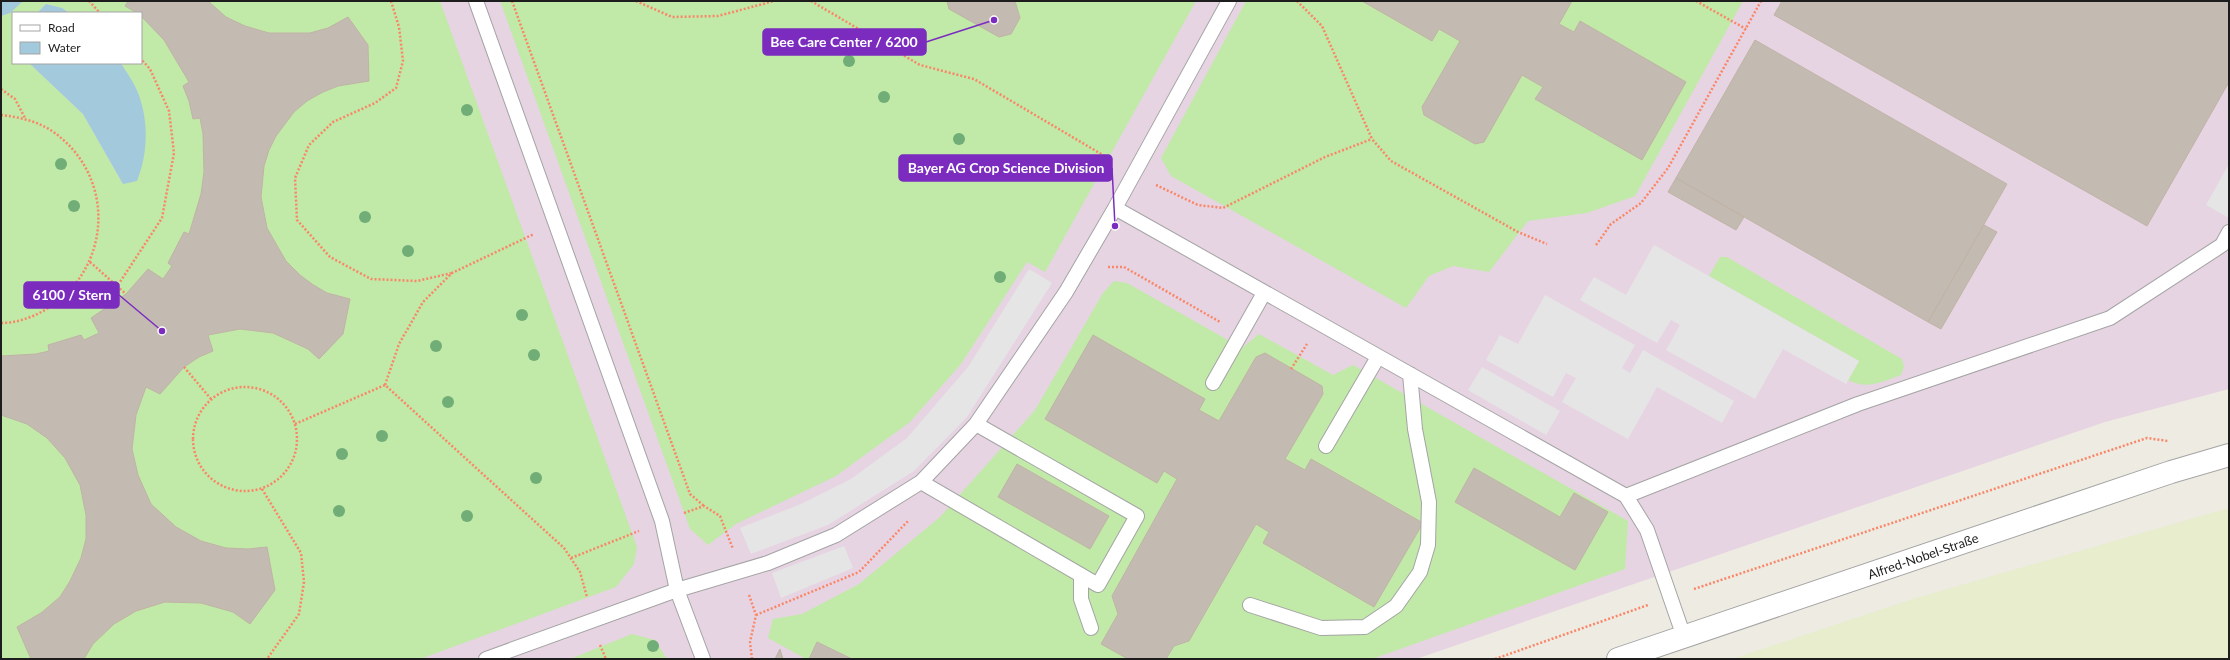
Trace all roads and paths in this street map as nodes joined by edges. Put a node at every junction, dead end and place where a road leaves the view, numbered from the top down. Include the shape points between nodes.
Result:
1 (90, 1) edge
2 (391, 1) edge
3 (476, 1) edge
4 (512, 1) edge
5 (636, 1) edge
6 (774, 1) edge
7 (811, 1) edge
8 (1229, 1) edge
9 (1297, 1) edge
10 (1696, 1) edge
11 (1761, 1) edge
12 (99, 12) edge
13 (1746, 29) junction
14 (142, 60) edge
15 (1, 89) edge
16 (1, 115) edge
17 (26, 118) junction
18 (1372, 139) junction
19 (1135, 174) junction
20 (1114, 208) junction
21 (557, 222) junction
22 (2229, 232) edge
23 (1547, 244) dead end
24 (1596, 245) dead end
25 (90, 262) junction
26 (452, 273) junction
27 (118, 285) junction
28 (1264, 293) junction
29 (126, 294) dead end
30 (1, 323) edge
31 (1378, 357) junction
32 (184, 367) dead end
33 (1410, 374) junction
34 (1213, 383) dead end
35 (385, 385) junction
36 (211, 399) junction
37 (295, 424) junction
38 (976, 424) junction
39 (2173, 442) dead end
40 (1326, 446) dead end
41 (2229, 455) edge
42 (921, 482) junction
43 (262, 489) junction
44 (1626, 496) junction
45 (704, 506) dead end
46 (1081, 575) junction
47 (677, 590) junction
48 (1670, 597) junction
49 (1250, 605) dead end
50 (593, 619) junction
51 (1091, 628) dead end
52 (1684, 637) junction
53 (600, 645) junction
54 (593, 648) dead end
55 (267, 659) edge
56 (486, 659) edge
57 (606, 659) edge
58 (702, 659) edge
59 (1495, 659) edge
60 (1618, 659) edge

1 - 12 path
2 - 26 path via 399,27 404,61 396,88 375,102 333,122 309,145 295,178 297,220 330,257 371,279 417,280
3 - 21 lane
4 - 45 path via 690,494
5 - 6 path via 672,17 718,16
7 - 19 path via 920,65 974,79
8 - 19 lane
9 - 18 path via 1322,26
10 - 13 path
11 - 13 path
13 - 24 path via 1668,168 1641,203 1610,224
14 - 27 path via 150,69 169,111 174,153 162,218
15 - 17 path via 15,99
16 - 17 path
17 - 25 path via 52,131 75,151 90,176 98,205 98,234
18 - 19 path via 1325,157 1223,208 1198,206
18 - 23 path via 1391,161 1518,232
19 - 20 lane
20 - 28 lane
20 - 38 lane via 1066,292
21 - 26 path
21 - 47 lane via 662,521
22 - 44 lane via 2222,245 2110,318 1858,404
25 - 27 path
25 - 30 path via 71,291 44,312 12,323
26 - 35 path via 423,302 399,344
27 - 29 path
28 - 31 lane
28 - 34 lane
31 - 33 lane
31 - 40 lane
32 - 36 path
33 - 44 lane
33 - 49 lane via 1415,429 1429,502 1428,545 1420,572 1396,606 1365,627 1321,628
35 - 37 path
35 - 50 path via 564,548 580,572
36 - 37 path via 225,391 242,387 259,389 275,397 287,409
36 - 43 path via 199,413 193,430 193,448 199,465 211,479 226,488 244,492
37 - 43 path via 297,440 288,470
38 - 42 lane
38 - 46 lane via 1137,516 1098,586
39 - 48 path via 2147,438
41 - 52 street, Alfred-Nobel-Straße via 2171,472
42 - 46 lane
42 - 47 lane via 836,535 768,563
43 - 55 path via 301,553 304,582 299,614
44 - 48 lane via 1647,530
46 - 51 lane via 1081,599
47 - 50 lane
47 - 58 lane
48 - 52 lane
48 - 59 path
50 - 53 path
50 - 56 lane
52 - 60 street, Alfred-Nobel-Straße
53 - 54 path
53 - 57 path

